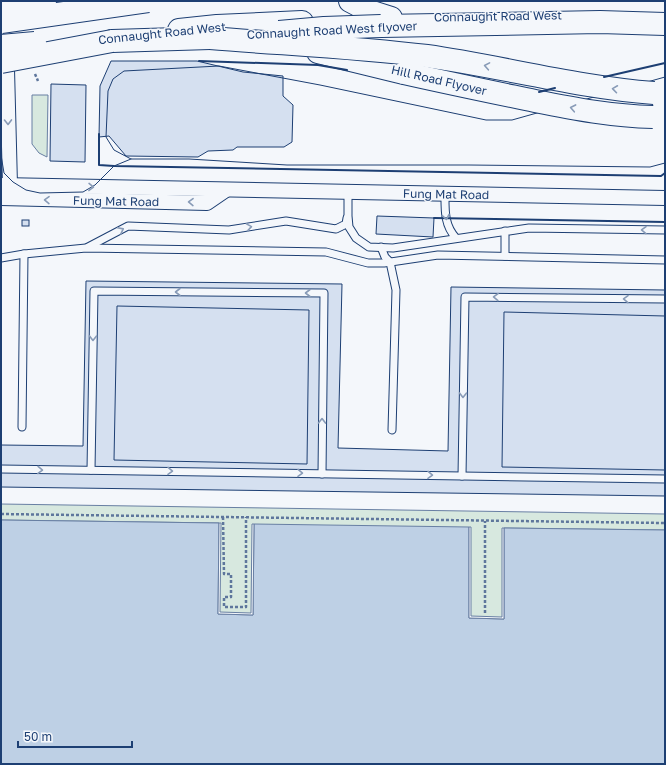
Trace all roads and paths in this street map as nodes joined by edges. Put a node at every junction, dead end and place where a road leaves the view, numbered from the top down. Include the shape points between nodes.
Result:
1 (148, 1) edge
2 (154, 1) edge
3 (350, 1) edge
4 (1, 5) edge
5 (665, 17) edge
6 (391, 18) junction
7 (1, 22) edge
8 (665, 24) edge
9 (213, 32) junction
10 (112, 41) junction
11 (1, 46) edge
12 (3, 67) edge
13 (665, 93) edge
14 (665, 115) edge
15 (4, 192) edge
16 (348, 192) junction
17 (445, 194) junction
18 (665, 198) edge
19 (348, 216) junction
20 (665, 230) edge
21 (505, 231) junction
22 (456, 238) junction
23 (381, 247) junction
24 (86, 248) junction
25 (24, 254) junction
26 (505, 256) junction
27 (1, 258) edge
28 (665, 260) edge
29 (390, 262) junction
30 (665, 299) edge
31 (22, 427) dead end
32 (392, 430) dead end
33 (1, 469) edge
34 (91, 470) junction
35 (322, 474) junction
36 (462, 476) junction
37 (665, 479) edge
38 (1, 514) edge
39 (223, 517) junction
40 (246, 517) junction
41 (485, 521) junction
42 (665, 523) edge
43 (485, 613) dead end

1 - 2 main road
1 - 4 main road, bridge
1 - 7 main road, bridge
3 - 6 main road
5 - 6 main road, Connaught Road West via 605,14
6 - 9 main road, Connaught Road West
8 - 9 main road, Connaught Road West flyover, bridge via 600,22
9 - 10 main road, Connaught Road West flyover
9 - 12 main road, Connaught Road West via 118,35 78,43
13 -> 9 main road, bridge via 618,89 405,54
14 -> 9 main road, Hill Road Flyover, bridge via 632,116 596,112
10 - 11 main road, bridge via 45,42
10 - 12 main road, Connaught Road West flyover, bridge
12 -> 15 street
15 - 16 street, Fung Mat Road
16 - 17 street, Fung Mat Road
16 - 19 lane
17 - 18 street, Fung Mat Road
17 -> 22 lane via 446,218
19 - 23 lane via 349,227 356,238 369,247
24 -> 19 lane via 128,226 229,230 286,221 336,229 346,224
20 -> 21 lane via 529,228
21 - 22 lane
21 - 26 lane
22 - 23 lane via 393,248
23 - 29 lane via 385,258
24 - 25 lane
24 - 29 lane via 326,252 368,263
25 - 27 lane
25 - 31 lane
26 - 28 lane
26 - 29 lane via 438,254
29 - 32 lane via 396,290
30 -> 36 lane via 465,297
33 -> 34 lane
34 -> 35 lane
35 -> 34 lane via 324,293 94,291
35 -> 36 lane
36 - 37 lane
38 - 39 path
39 - 40 path
39 - 40 path via 224,574 231,574 231,597 224,597 224,607 246,607
40 - 41 path
41 - 42 path
41 - 43 path

